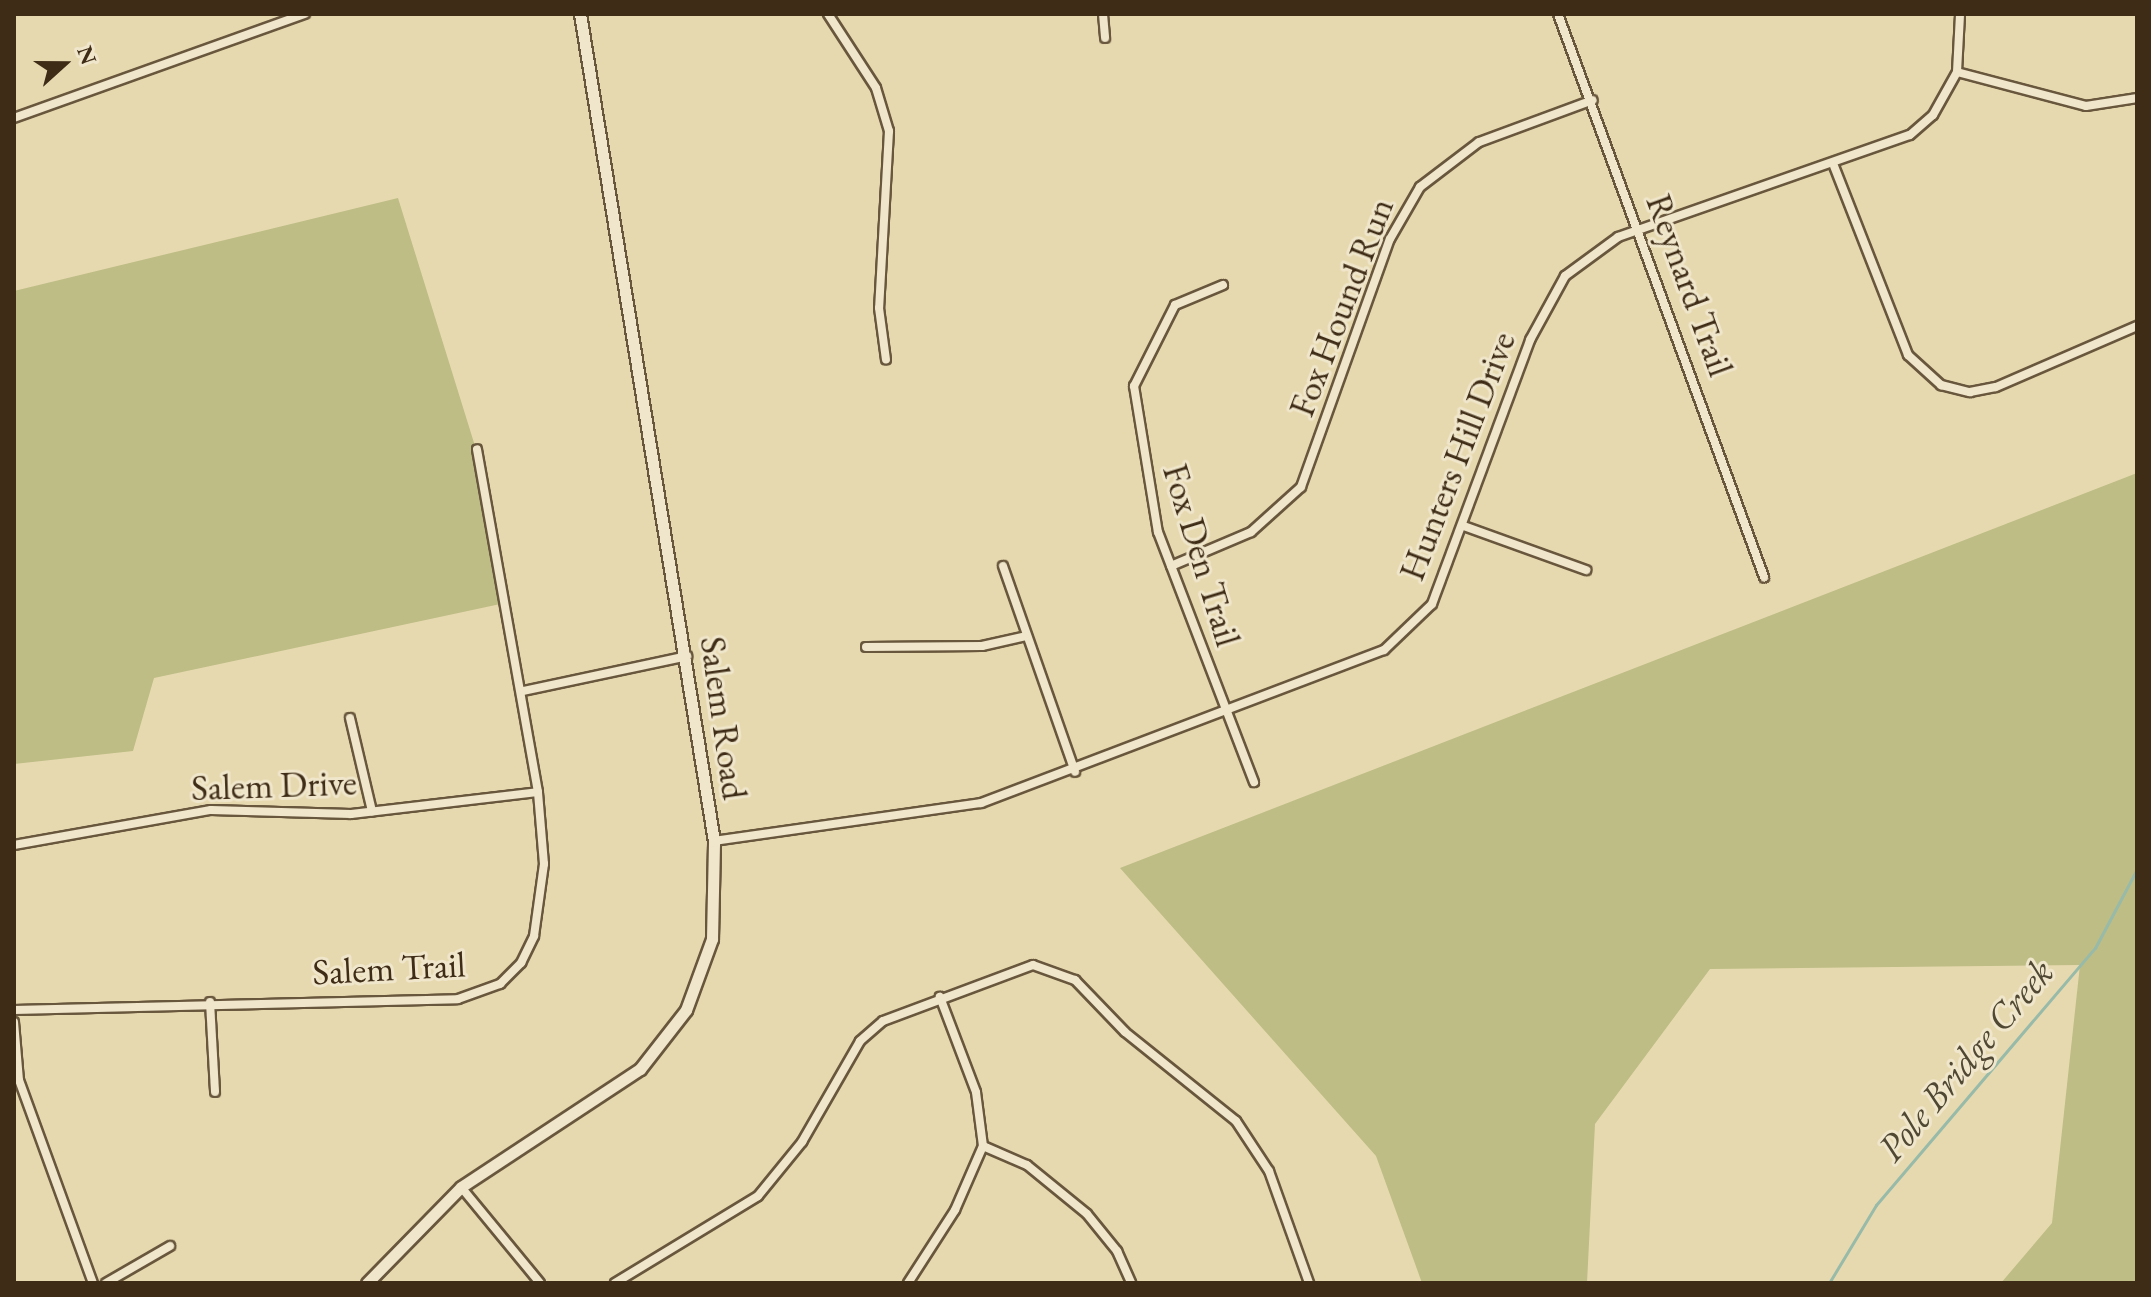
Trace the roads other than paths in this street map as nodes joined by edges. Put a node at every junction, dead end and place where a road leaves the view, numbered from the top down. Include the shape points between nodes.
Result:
1 (305, 14) edge
2 (580, 14) edge
3 (828, 14) edge
4 (1103, 14) edge
5 (1558, 14) edge
6 (1960, 14) edge
7 (1105, 38) dead end
8 (1957, 72) junction
9 (2137, 98) edge
10 (1593, 100) junction
11 (14, 118) edge
12 (1834, 166) junction
13 (1641, 229) junction
14 (1223, 285) dead end
15 (2137, 326) edge
16 (886, 360) dead end
17 (477, 449) dead end
18 (1464, 526) junction
19 (1003, 566) dead end
20 (1171, 566) junction
21 (1586, 570) dead end
22 (1764, 577) dead end
23 (1026, 636) junction
24 (866, 647) dead end
25 (687, 656) junction
26 (523, 691) junction
27 (1225, 716) junction
28 (350, 718) dead end
29 (1075, 772) junction
30 (1254, 782) dead end
31 (538, 792) junction
32 (372, 811) junction
33 (714, 841) junction
34 (14, 845) edge
35 (940, 997) junction
36 (210, 1002) junction
37 (14, 1010) edge
38 (14, 1022) edge
39 (16, 1080) edge
40 (215, 1092) dead end
41 (983, 1146) junction
42 (461, 1187) junction
43 (170, 1246) dead end
44 (93, 1283) edge
45 (106, 1283) edge
46 (367, 1283) edge
47 (540, 1283) edge
48 (615, 1283) edge
49 (908, 1283) edge
50 (1131, 1283) edge
51 (1309, 1283) edge

1 - 11 street
2 - 25 street, Salem Road
3 - 16 street via 876,88 889,131 879,308
4 - 7 street
5 - 10 street, Reynard Trail
6 - 8 street, Hunters Hill Drive
8 - 9 street via 2086,106
8 - 12 street, Hunters Hill Drive via 1933,115 1910,135
10 - 13 street, Reynard Trail
10 - 20 street, Fox Hound Run via 1479,142 1420,187 1390,239 1301,487 1251,532
12 - 13 street, Hunters Hill Drive
12 - 15 street via 1908,355 1941,385 1970,392 1996,387
13 - 18 street, Hunters Hill Drive via 1584,256 1552,294
13 - 22 street, Reynard Trail
14 - 20 street, Fox Den Trail via 1175,305 1134,386 1146,484
17 - 26 street, Salem Trail
18 - 21 street
18 - 27 street, Hunters Hill Drive via 1432,604 1397,641 1358,665
19 - 23 street
20 - 27 street, Fox Den Trail
23 - 24 street via 982,646
23 - 29 street
25 - 26 street via 639,672
25 - 33 street, Salem Road
26 - 31 street, Salem Trail
27 - 29 street, Hunters Hill Drive
27 - 30 street, Fox Den Trail
28 - 32 street
29 - 33 street, Hunters Hill Drive via 981,803
31 - 32 street, Salem Drive
31 - 36 street, Salem Trail via 544,864 534,936 500,984 458,999
32 - 34 street, Salem Drive via 224,809
33 - 42 street, Salem Road via 709,955 670,1036 616,1088
35 - 41 street via 976,1092
35 - 48 street via 883,1021 860,1041 802,1142 758,1196
35 - 51 street via 1018,966 1048,966 1075,980 1246,1133 1275,1185
36 - 37 street, Salem Trail
36 - 40 street
38 - 39 street
39 - 44 street
41 - 49 street via 955,1210
41 - 50 street via 1027,1165 1087,1214 1117,1251
42 - 46 street, Salem Road
42 - 47 street
43 - 45 street

